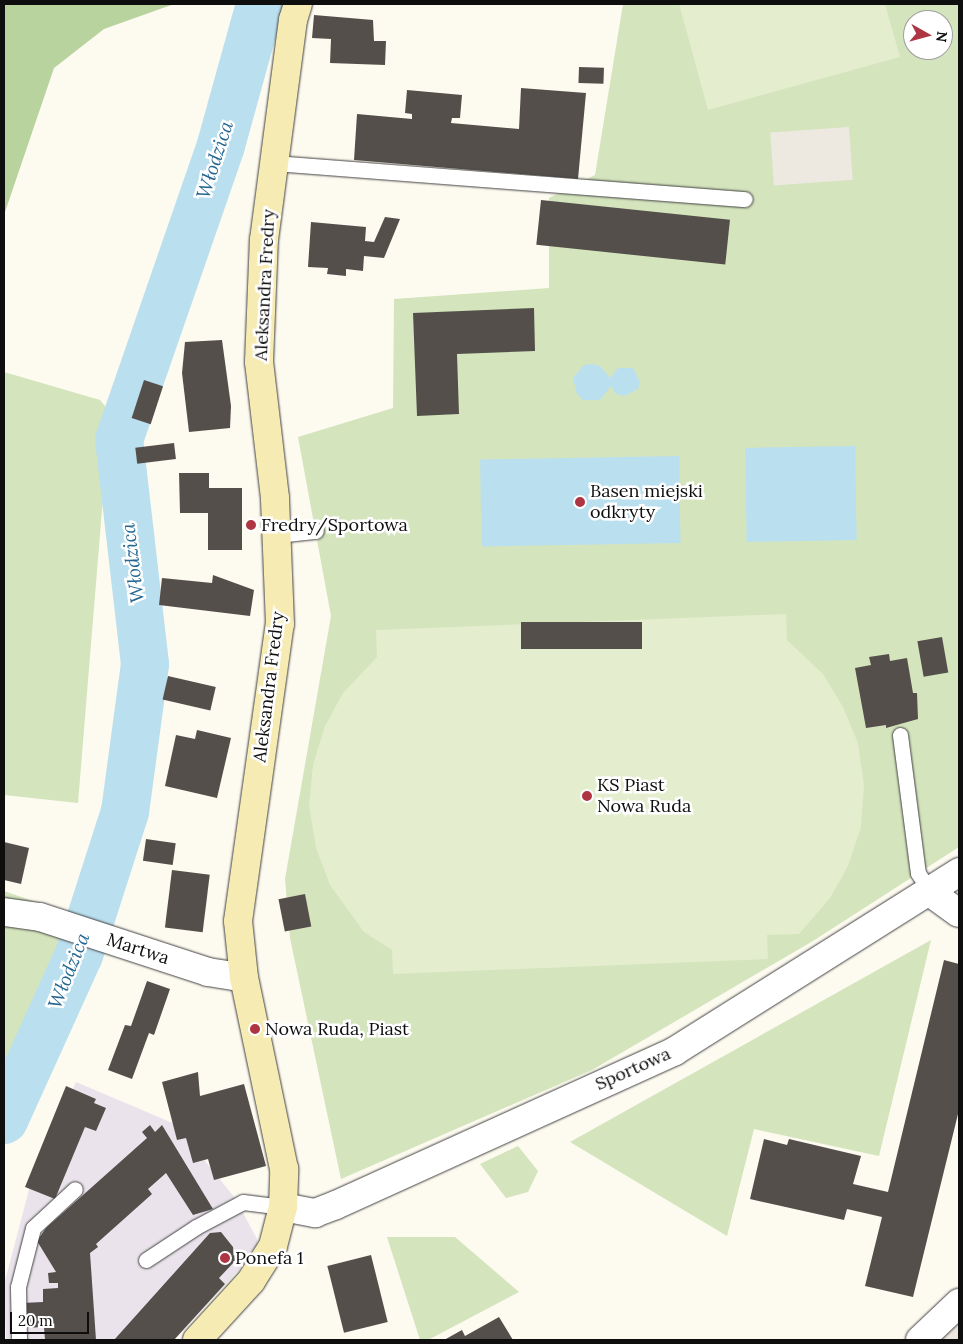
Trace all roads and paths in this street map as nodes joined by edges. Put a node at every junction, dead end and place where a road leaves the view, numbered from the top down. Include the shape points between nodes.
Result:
1 (298, 4) edge
2 (275, 163) junction
3 (745, 199) dead end
4 (316, 531) dead end
5 (278, 536) junction
6 (900, 735) dead end
7 (959, 872) edge
8 (932, 893) junction
9 (4, 912) edge
10 (959, 913) edge
11 (244, 978) junction
12 (75, 1189) dead end
13 (283, 1207) junction
14 (146, 1260) dead end
15 (959, 1302) edge
16 (19, 1340) edge
17 (197, 1340) edge
18 (920, 1340) edge

1 - 2 street, Aleksandra Fredry via 293,20
2 - 3 lane
2 - 5 street, Aleksandra Fredry via 264,240 259,362
4 - 5 lane
5 - 11 street, Aleksandra Fredry via 280,624 238,921
6 - 8 lane via 918,872
7 - 8 street, Sportowa
8 - 10 street
8 - 13 street, Sportowa via 675,1051 336,1205 315,1213
9 - 11 street, Martwa via 40,917 208,972
11 - 13 street, Aleksandra Fredry via 284,1169
12 - 16 lane via 33,1228 18,1287
13 - 14 lane via 243,1202 196,1227
13 - 17 street, Aleksandra Fredry via 273,1246 251,1281
15 - 18 street

